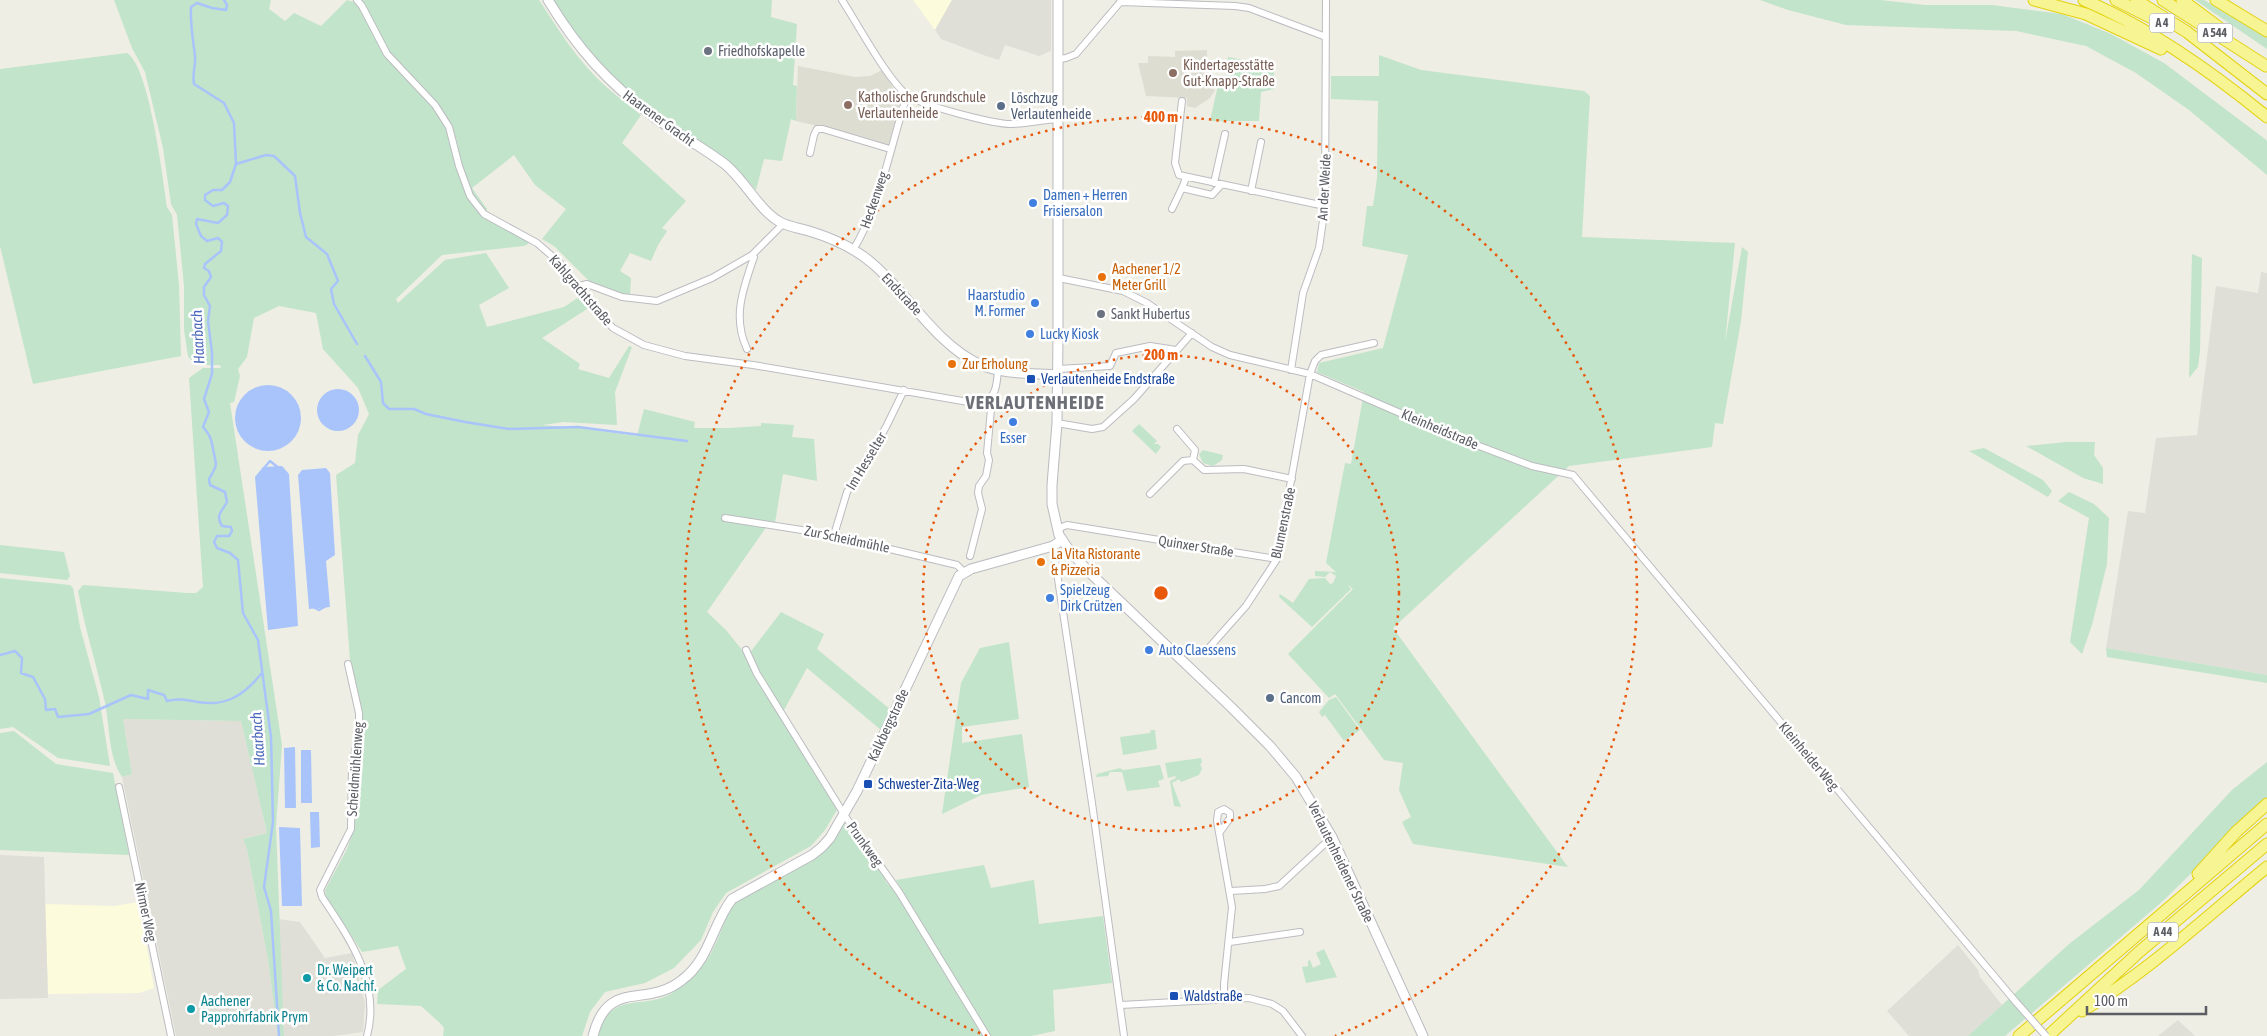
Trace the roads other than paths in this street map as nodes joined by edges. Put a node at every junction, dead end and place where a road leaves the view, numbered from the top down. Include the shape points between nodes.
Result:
1 (357, 0) edge
2 (548, 0) edge
3 (842, 0) edge
4 (1058, 0) edge
5 (1326, 0) edge
6 (2034, 0) edge
7 (2084, 0) edge
8 (2116, 0) edge
9 (2136, 0) edge
10 (2163, 0) edge
11 (2182, 0) edge
12 (2216, 0) edge
13 (2224, 0) edge
14 (1121, 1) edge
15 (2256, 24) junction
16 (2267, 31) edge
17 (1326, 37) junction
18 (2206, 48) junction
19 (1059, 58) junction
20 (2267, 66) edge
21 (2203, 69) junction
22 (2267, 94) edge
23 (907, 95) junction
24 (1182, 101) dead end
25 (2267, 117) edge
26 (1059, 118) junction
27 (1224, 134) dead end
28 (1261, 142) dead end
29 (890, 149) junction
30 (810, 153) dead end
31 (1186, 178) junction
32 (1217, 184) junction
33 (1182, 188) junction
34 (1251, 191) junction
35 (1326, 206) junction
36 (1172, 209) dead end
37 (783, 224) junction
38 (853, 250) junction
39 (752, 255) junction
40 (1059, 278) junction
41 (579, 286) junction
42 (1192, 333) junction
43 (1374, 343) dead end
44 (747, 349) dead end
45 (1176, 350) junction
46 (998, 370) junction
47 (1291, 370) junction
48 (1058, 372) junction
49 (1310, 374) junction
50 (904, 390) junction
51 (987, 402) junction
52 (1057, 423) junction
53 (1177, 429) dead end
54 (1193, 460) junction
55 (1573, 475) joint
56 (1292, 479) junction
57 (1150, 494) dead end
58 (725, 518) dead end
59 (1057, 529) junction
60 (834, 535) junction
61 (1062, 540) junction
62 (1053, 546) junction
63 (970, 556) dead end
64 (1277, 559) junction
65 (964, 572) junction
66 (746, 650) dead end
67 (1207, 650) dead end
68 (348, 664) dead end
69 (119, 787) dead end
70 (2267, 804) edge
71 (844, 815) junction
72 (2267, 824) edge
73 (1220, 832) dead end
74 (1332, 836) junction
75 (2267, 844) edge
76 (2267, 866) edge
77 (1231, 891) junction
78 (2168, 907) junction
79 (1300, 932) dead end
80 (1230, 942) junction
81 (1224, 999) junction
82 (1121, 1005) junction
83 (2061, 1023) junction
84 (171, 1036) edge
85 (367, 1036) edge
86 (593, 1036) edge
87 (987, 1036) edge
88 (1124, 1036) edge
89 (1302, 1036) edge
90 (1423, 1036) edge
91 (2018, 1036) edge
92 (2047, 1036) edge

1 - 41 street, Kahlgrachtstraße via 387,54 436,105 449,127 470,196 484,214 537,243
2 - 37 main road, Haarener Gracht via 568,34 600,71 653,116 727,166
3 - 23 street
4 - 19 main road, Verlautenheidener Straße
5 - 17 street, An der Weide
6 - 21 highway via 2102,20
7 - 21 highway via 2150,34
8 - 18 highway, A 4
9 - 18 highway, A 544
10 - 20 highway, A 544
11 - 20 highway, A 4
12 - 15 highway
13 - 15 highway
14 - 17 street via 1249,8
14 - 19 street via 1076,54
15 - 16 highway
17 - 35 street, An der Weide
18 - 22 highway, A 4
19 - 26 main road, Verlautenheidener Straße
21 - 25 highway
23 - 26 street via 998,123
23 - 29 street, Heckenweg
24 - 31 street via 1175,163 1179,176
26 - 40 main road, Verlautenheidener Straße
27 - 32 street
28 - 34 street
29 - 30 street via 817,129
29 - 38 street, Heckenweg via 862,236
31 - 32 street
31 - 33 street
32 - 33 street via 1212,195
32 - 34 street
33 - 36 street
34 - 35 street
35 - 47 street, An der Weide via 1319,248 1303,293
37 - 38 main road, Endstraße via 835,240
37 - 39 street
38 - 46 main road, Endstraße via 886,276 960,352 980,365
39 - 41 street via 712,278 656,301 622,297 587,284
39 - 44 street via 739,309 741,336
40 - 42 street, Kleinheidstraße via 1122,291
40 - 48 main road, Verlautenheidener Straße
41 - 50 street, Kahlgrachtstraße via 613,328 658,350
42 - 45 street
42 - 47 street, Kleinheidstraße via 1230,355
43 - 49 street via 1321,355
45 - 48 street via 1150,346 1116,353 1110,366
45 - 52 street via 1134,400 1103,427 1092,429
46 - 48 main road, Endstraße
46 - 51 street via 993,395
47 - 49 street, Kleinheidstraße
48 - 52 main road, Verlautenheidener Straße
49 - 55 street, Kleinheidstraße via 1458,438 1532,466
49 - 56 street, Blumenstraße
50 - 51 street, Kahlgrachtstraße via 976,403
50 - 60 street, Im Hesselter via 847,492
51 - 63 street via 991,409 989,460 986,476 979,486 982,509
52 - 59 main road, Verlautenheidener Straße via 1052,485
53 - 54 street via 1195,450
54 - 56 street via 1204,470 1244,469
54 - 57 street via 1183,461
55 - 92 street, Kleinheider Weg, bridge
56 - 64 street, Blumenstraße
58 - 60 street, Zur Scheidmühle
59 - 61 main road, Verlautenheidener Straße
59 - 64 street, Quinxer Straße via 1067,525
60 - 65 street, Zur Scheidmühle via 957,565
61 - 62 main road
61 - 74 main road, Verlautenheidener Straße via 1087,570 1270,746 1307,794
62 - 65 main road
62 - 82 street
64 - 67 street, Blumenstraße via 1246,606
65 - 71 main road, Kalkbergstraße via 956,581
66 - 71 street, Prunkweg via 757,674
68 - 85 street, Scheidmühlenweg via 359,713 352,768 351,829 320,890 358,953 371,1002
69 - 84 street, Nirmer Weg
70 - 78 highway via 2236,832
71 - 86 main road, Kalkbergstraße via 822,847 732,900 725,908 703,957 682,980 666,990 612,1002 598,1017
71 - 87 street, Prunkweg via 899,892
72 - 78 highway, A 44
73 - 77 street
74 - 77 street via 1279,886
74 - 90 main road, Verlautenheidener Straße
75 - 83 highway, A 44
76 - 83 highway via 2154,960 2102,999
77 - 80 street
78 - 91 highway, A 44
79 - 80 street
80 - 81 street
81 - 82 street
81 - 89 street via 1249,998 1272,1004 1283,1011
82 - 88 street
83 - 92 highway, A 44

